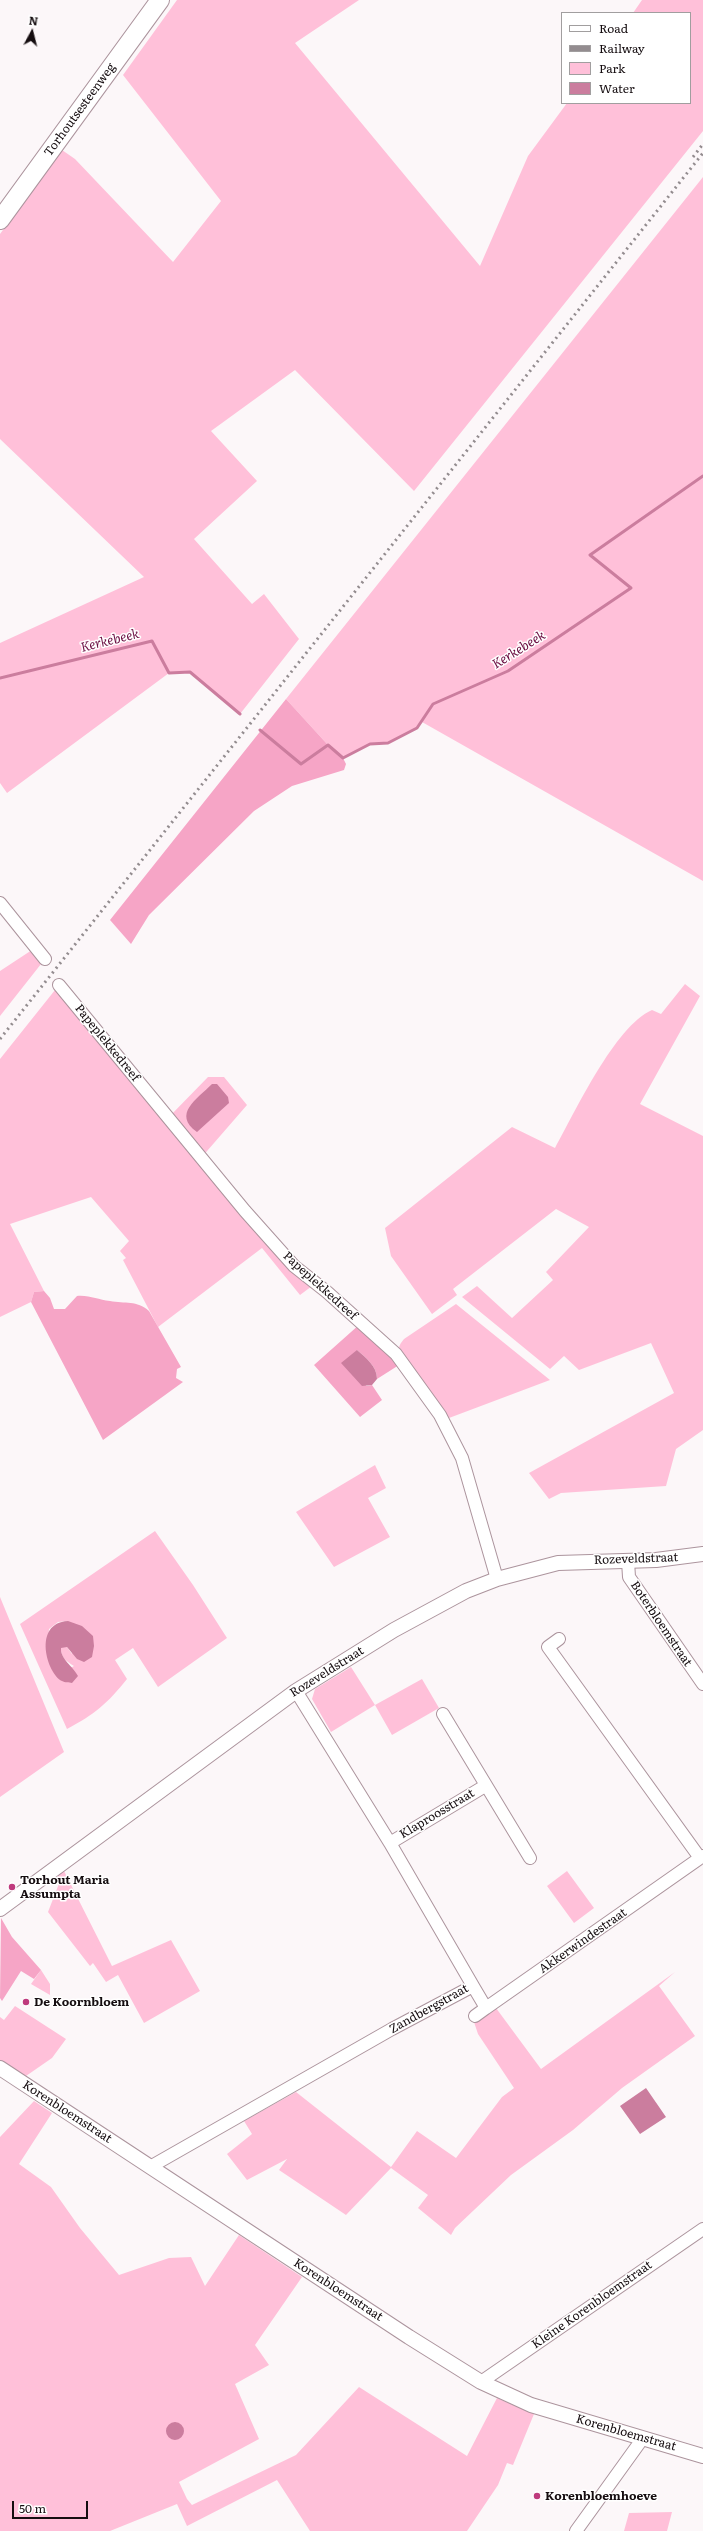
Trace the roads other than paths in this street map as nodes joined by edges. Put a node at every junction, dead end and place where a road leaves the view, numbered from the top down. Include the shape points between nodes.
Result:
1 (160, 0) edge
2 (0, 220) edge
3 (0, 903) edge
4 (45, 959) dead end
5 (59, 985) dead end
6 (703, 1554) edge
7 (628, 1561) junction
8 (497, 1579) junction
9 (559, 1639) dead end
10 (703, 1684) edge
11 (296, 1691) junction
12 (443, 1714) dead end
13 (485, 1786) junction
14 (390, 1843) junction
15 (702, 1857) edge
16 (530, 1858) dead end
17 (0, 1909) edge
18 (473, 1986) junction
19 (486, 2008) junction
20 (475, 2016) dead end
21 (0, 2068) edge
22 (150, 2167) junction
23 (703, 2229) edge
24 (481, 2382) junction
25 (643, 2438) junction
26 (703, 2456) edge
27 (576, 2531) edge

1 - 2 main road, Torhoutsesteenweg
3 - 4 street
5 - 8 street, Papeplekkedreef via 245,1212 294,1266 382,1340 400,1360 440,1415 462,1458
6 - 7 street, Rozeveldstraat
7 - 8 street, Rozeveldstraat via 558,1564
7 - 10 street, Boterbloemstraat via 629,1577
8 - 11 street, Rozeveldstraat via 466,1591 394,1630
9 - 15 street, Akkerwindestraat via 548,1647
11 - 14 street, Zandbergstraat
11 - 17 street, Rozeveldstraat
12 - 13 street, Klaproosstraat
13 - 14 street, Klaproosstraat
13 - 16 street, Klaproosstraat
14 - 18 street, Zandbergstraat
15 - 19 street, Akkerwindestraat
18 - 19 street
18 - 22 street, Zandbergstraat via 392,2029
19 - 20 street
21 - 22 street, Korenbloemstraat
22 - 24 street, Korenbloemstraat
23 - 24 street, Kleine Korenbloemstraat
24 - 25 street, Korenbloemstraat via 531,2405
25 - 26 street, Korenbloemstraat
25 - 27 street

